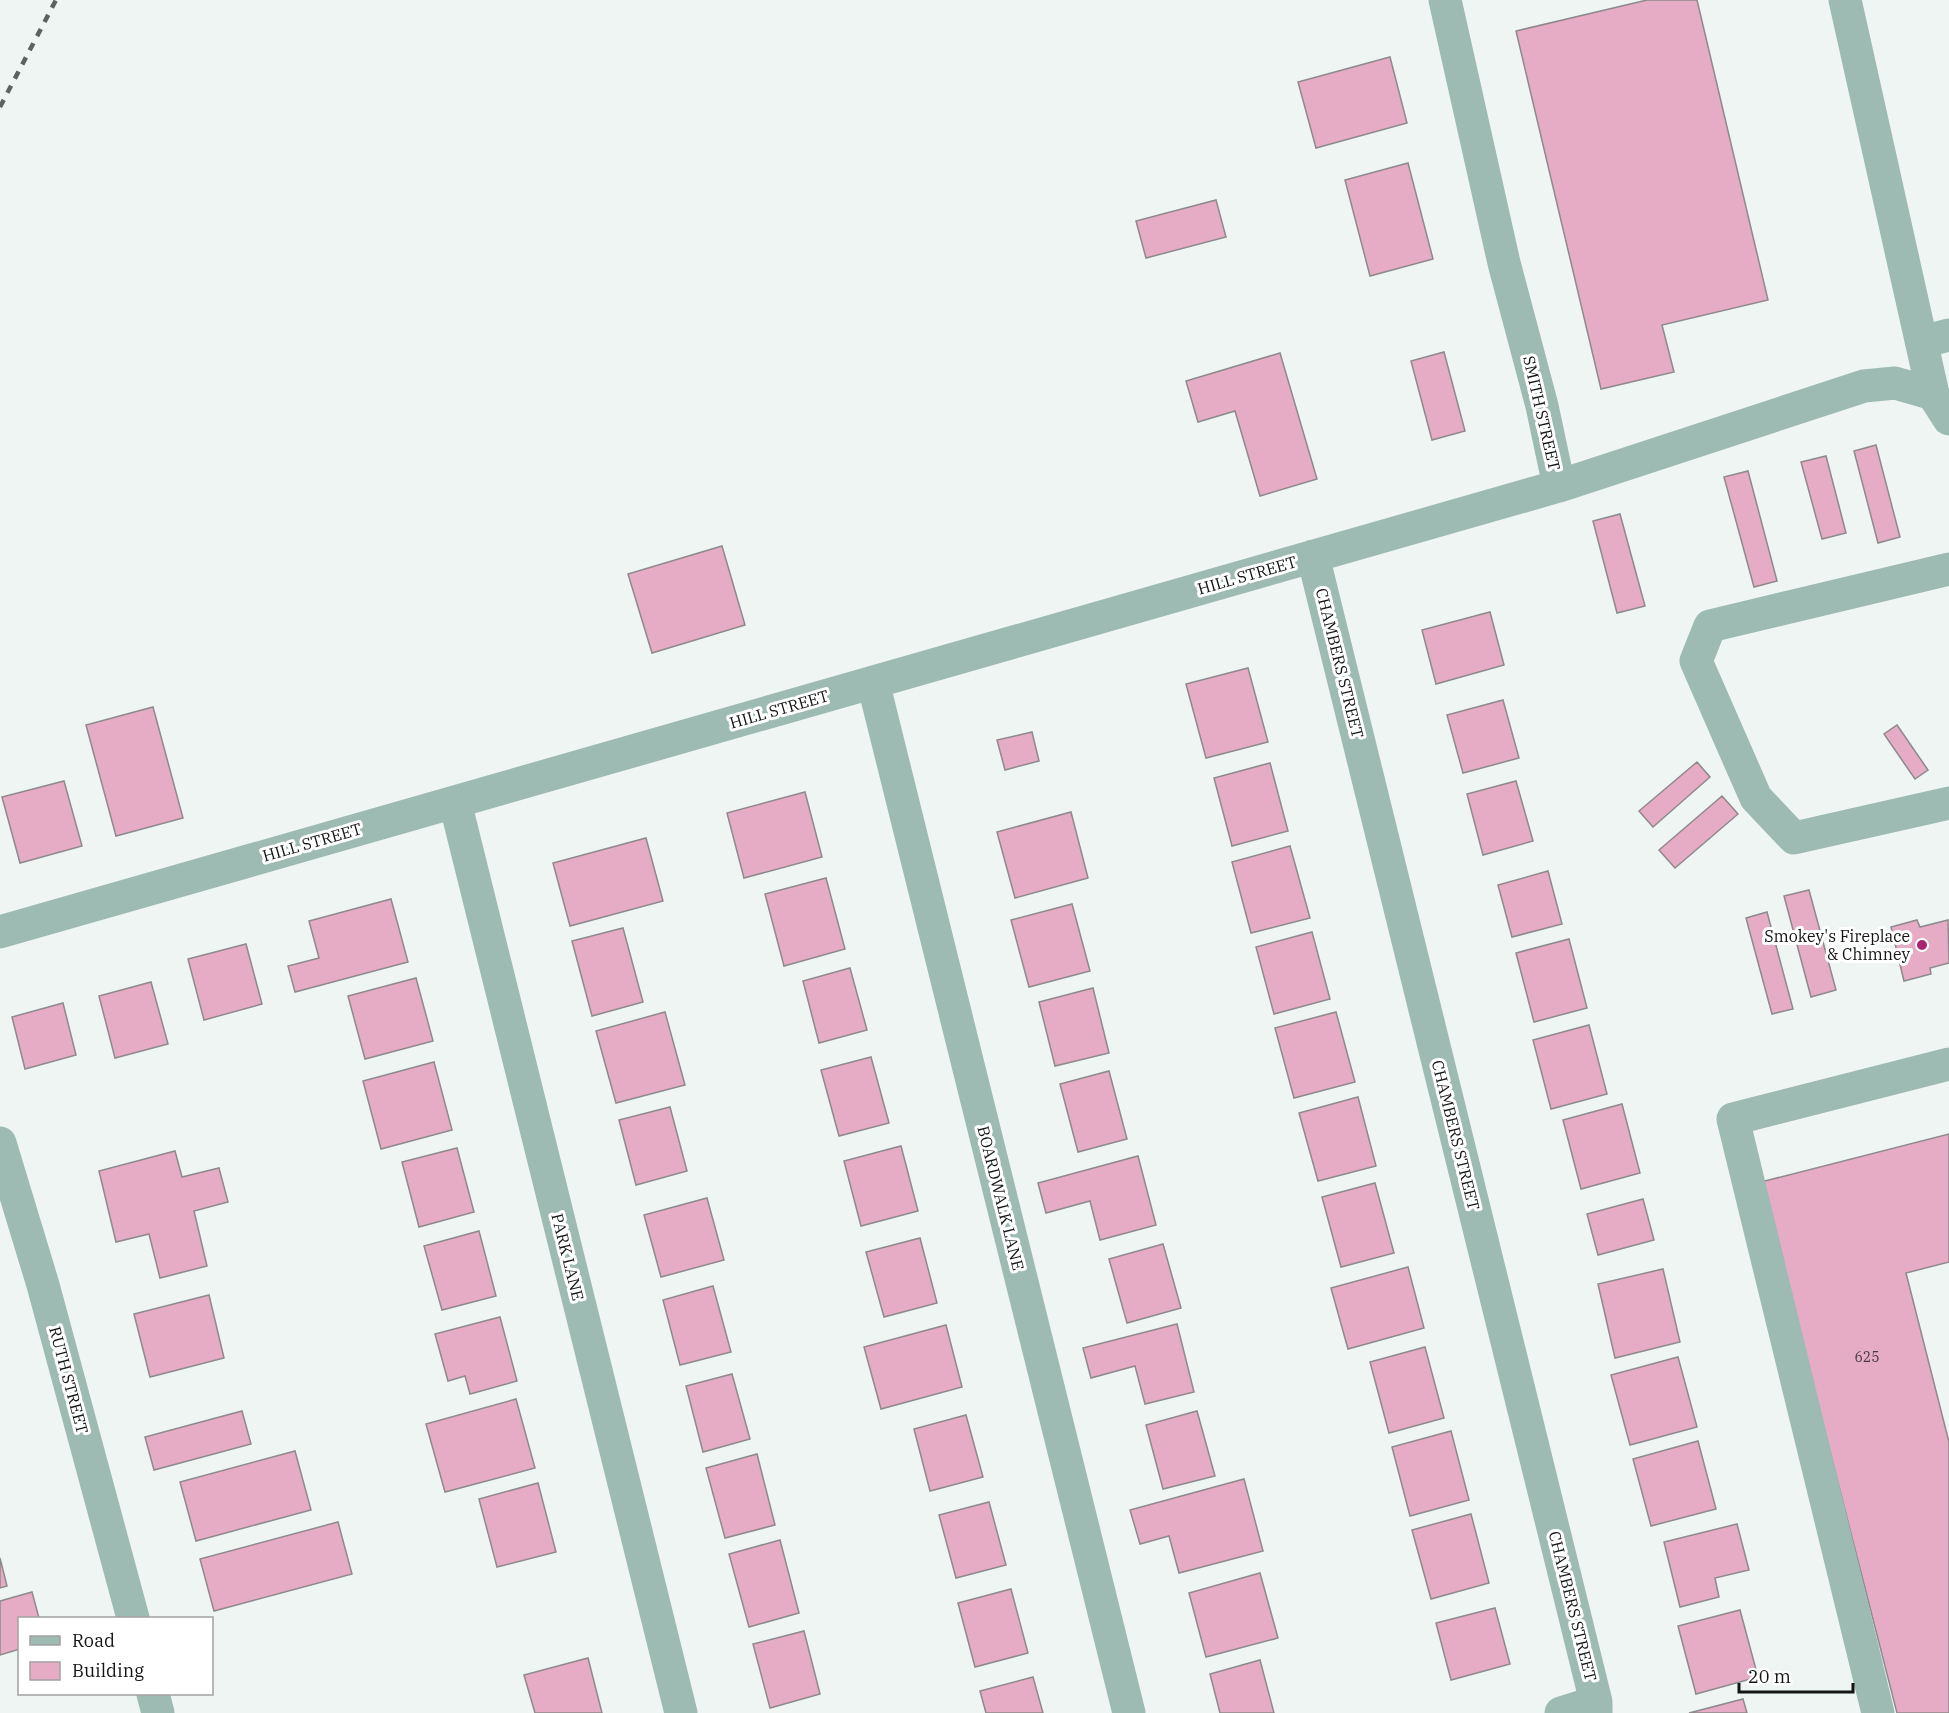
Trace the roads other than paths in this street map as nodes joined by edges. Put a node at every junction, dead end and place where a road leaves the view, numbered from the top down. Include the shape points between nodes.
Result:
1 (1445, 0) edge
2 (1845, 0) edge
3 (1935, 339) edge
4 (1941, 407) edge
5 (1558, 486) junction
6 (1313, 556) junction
7 (1949, 569) edge
8 (873, 682) junction
9 (455, 802) junction
10 (1949, 803) edge
11 (0, 932) edge
12 (1949, 1064) edge
13 (0, 1143) edge
14 (133, 1617) edge
15 (153, 1695) edge
16 (1596, 1708) edge
17 (158, 1713) edge
18 (681, 1713) edge
19 (1130, 1713) edge
20 (1561, 1713) edge
21 (1878, 1713) edge

1 - 5 street, SMITH STREET
2 - 3 street
3 - 4 street
4 - 5 street, SMITH STREET via 1895,383 1864,386
5 - 6 street, HILL STREET
6 - 8 street, HILL STREET
6 - 16 street, CHAMBERS STREET
7 - 10 street via 1710,626 1696,661 1756,798 1794,838
8 - 9 street, HILL STREET
8 - 19 street, BOARDWALK LANE
9 - 11 street, HILL STREET
9 - 18 street, PARK LANE
12 - 21 street via 1733,1119
13 - 14 street, RUTH STREET via 44,1285
15 - 17 street
16 - 20 street

